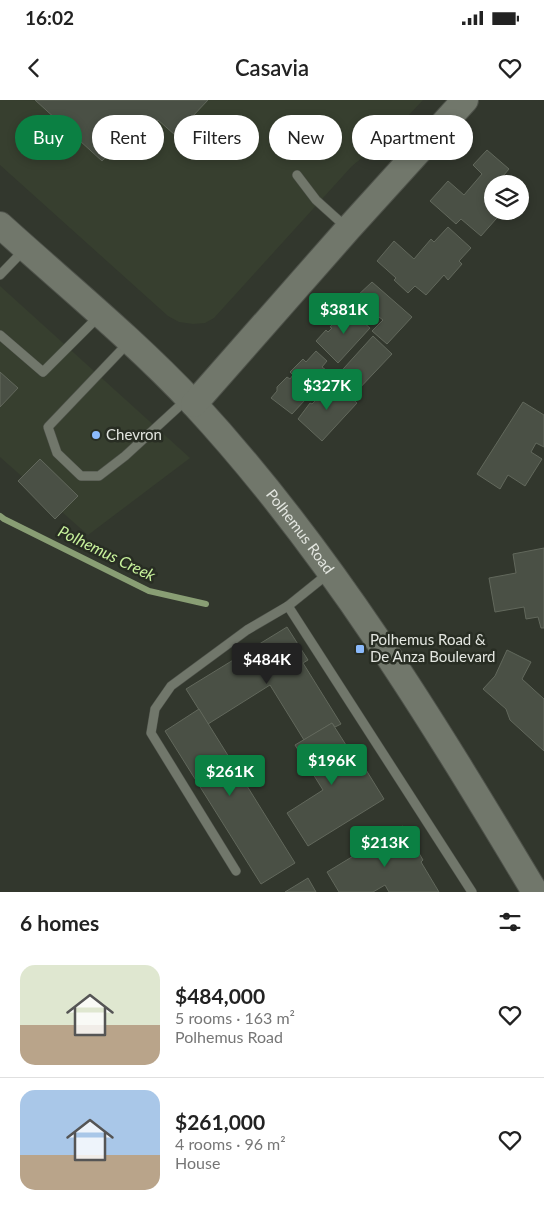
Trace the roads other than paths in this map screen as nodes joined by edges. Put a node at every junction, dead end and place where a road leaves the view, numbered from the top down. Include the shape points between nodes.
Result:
1 (465, 100) edge
2 (297, 175) dead end
3 (0, 225) edge
4 (348, 229) junction
5 (26, 249) junction
6 (0, 275) edge
7 (100, 315) junction
8 (0, 335) edge
9 (129, 342) junction
10 (191, 401) junction
11 (330, 572) junction
12 (288, 606) junction
13 (236, 871) dead end
14 (472, 892) edge
15 (535, 892) edge

1 - 4 main road
2 - 4 lane via 316,200
3 - 5 main road, Polhemus Road
4 - 10 main road
5 - 6 lane
5 - 7 main road, Polhemus Road
7 - 8 lane via 43,372
7 - 9 main road, Polhemus Road
9 - 10 main road, Polhemus Road
9 - 10 lane via 48,427 57,453 81,476 100,476
10 - 11 main road, Polhemus Road via 269,491
11 - 12 lane
11 - 15 main road, Polhemus Road via 435,726
12 - 13 lane via 247,630 170,686 155,709 151,734
12 - 14 lane

